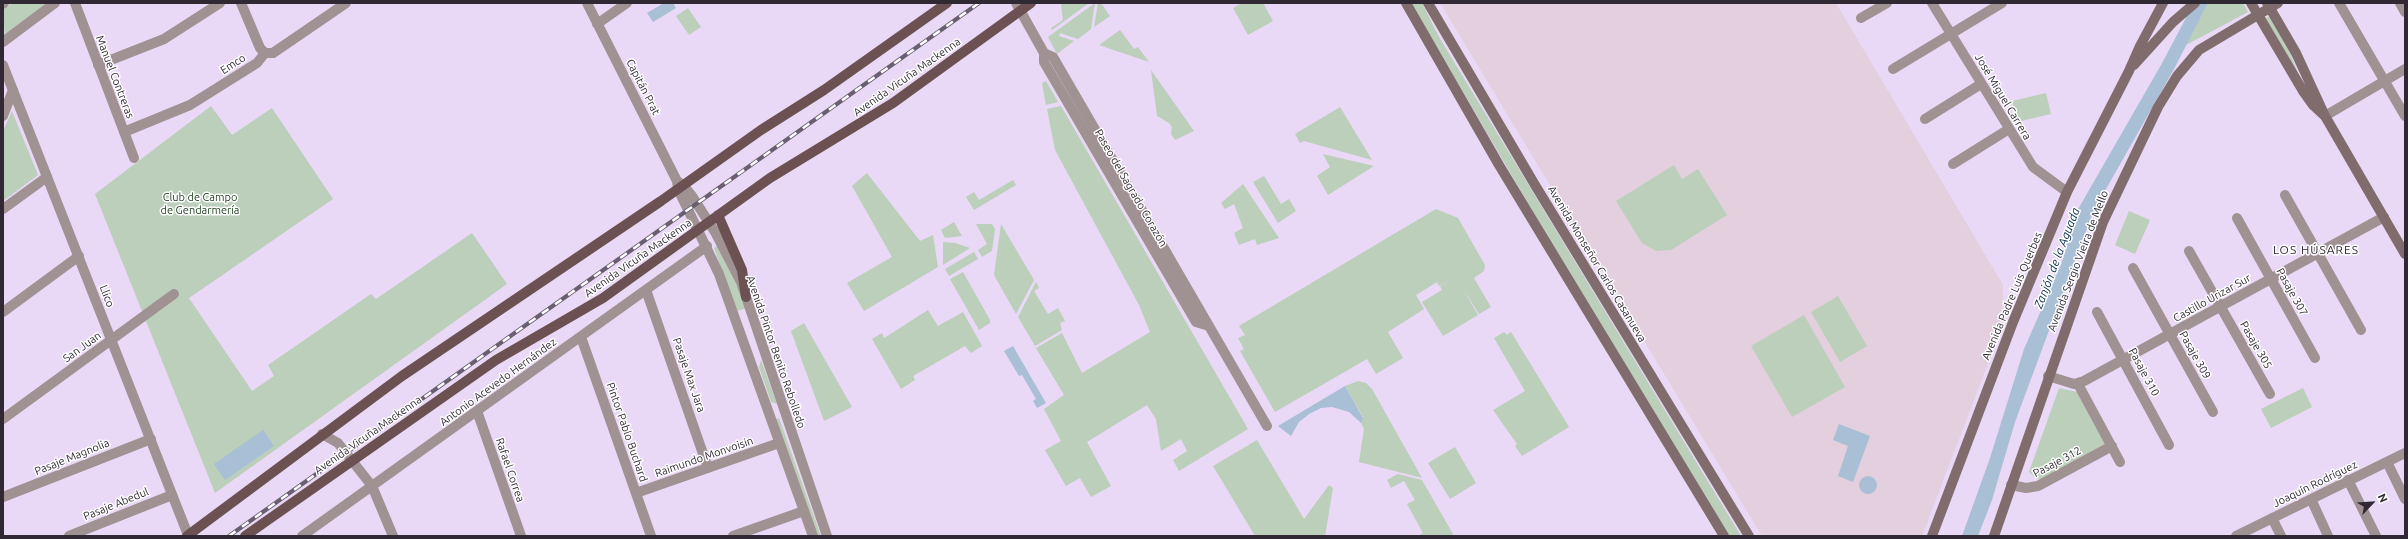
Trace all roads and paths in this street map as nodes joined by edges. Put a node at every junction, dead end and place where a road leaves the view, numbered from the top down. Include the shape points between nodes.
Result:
1 (55, 3) edge
2 (75, 3) edge
3 (220, 3) edge
4 (242, 3) edge
5 (346, 3) edge
6 (587, 3) edge
7 (627, 3) edge
8 (947, 3) edge
9 (1031, 3) edge
10 (1406, 3) edge
11 (1428, 3) edge
12 (1887, 3) edge
13 (1932, 3) edge
14 (2002, 3) edge
15 (2163, 3) edge
16 (2251, 3) edge
17 (2339, 3) edge
18 (2400, 3) edge
19 (2194, 4) edge
20 (2272, 5) edge
21 (1018, 7) edge
22 (2405, 12) edge
23 (2258, 15) junction
24 (1861, 18) dead end
25 (597, 24) junction
26 (1951, 34) junction
27 (3, 42) edge
28 (265, 53) junction
29 (3, 65) edge
30 (98, 65) junction
31 (1893, 69) dead end
32 (2405, 70) edge
33 (2129, 71) junction
34 (2385, 81) junction
35 (1981, 84) junction
36 (13, 90) junction
37 (3, 116) edge
38 (2325, 116) junction
39 (2405, 116) edge
40 (1925, 119) dead end
41 (2009, 130) junction
42 (124, 132) junction
43 (134, 158) dead end
44 (1953, 164) dead end
45 (47, 177) junction
46 (679, 185) junction
47 (2067, 192) junction
48 (2285, 196) dead end
49 (3, 209) edge
50 (718, 215) junction
51 (2384, 217) junction
52 (2237, 218) dead end
53 (709, 222) junction
54 (699, 230) junction
55 (707, 246) junction
56 (2404, 248) edge
57 (2188, 251) dead end
58 (2318, 253) junction
59 (79, 256) junction
60 (2133, 268) dead end
61 (2271, 279) junction
62 (646, 290) junction
63 (174, 294) dead end
64 (746, 297) junction
65 (2220, 307) junction
66 (3, 312) edge
67 (2097, 312) dead end
68 (753, 318) junction
69 (738, 324) junction
70 (2361, 330) dead end
71 (2170, 335) junction
72 (581, 337) junction
73 (112, 340) junction
74 (2316, 358) dead end
75 (2124, 361) junction
76 (2048, 376) junction
77 (2078, 384) junction
78 (2270, 394) dead end
79 (477, 411) junction
80 (2213, 412) dead end
81 (3, 419) edge
82 (1267, 426) dead end
83 (322, 434) junction
84 (151, 439) junction
85 (779, 443) junction
86 (2169, 445) dead end
87 (2112, 446) junction
88 (2405, 453) edge
89 (352, 460) junction
90 (2120, 462) dead end
91 (2387, 462) junction
92 (708, 468) junction
93 (2348, 480) junction
94 (2011, 485) junction
95 (372, 486) junction
96 (636, 493) junction
97 (172, 495) junction
98 (3, 497) edge
99 (2311, 499) junction
100 (2405, 499) edge
101 (804, 511) junction
102 (2272, 518) junction
103 (257, 528) junction
104 (69, 536) edge
105 (188, 536) edge
106 (245, 536) edge
107 (248, 536) edge
108 (302, 536) edge
109 (393, 536) edge
110 (521, 536) edge
111 (651, 536) edge
112 (733, 536) edge
113 (813, 536) edge
114 (828, 536) edge
115 (1724, 536) edge
116 (1749, 536) edge
117 (1932, 536) edge
118 (1994, 536) edge
119 (2236, 536) edge
120 (2281, 536) edge
121 (2328, 536) edge
122 (2376, 536) edge

1 - 27 street
2 - 30 street, Manuel Contreras
3 - 30 street via 164,39
4 - 28 street via 260,48
5 - 28 street, Emco via 273,53
6 - 25 street, Capitán Prat
7 - 25 street
8 - 46 main road via 824,90
9 - 21 main road, Avenida Vicuña Mackenna
10 - 115 main road via 1499,165
11 - 116 main road, Avenida Monseñor Carlos Casanueva via 1534,184
12 - 24 street
13 - 26 street, José Miguel Carrera
14 - 26 street
15 - 33 main road
16 - 23 main road
17 - 34 street
18 - 22 street
19 - 33 main road via 2173,22
20 - 23 main road, Avenida Sergio Vieira de Mello
20 - 38 main road
21 - 50 main road, Avenida Vicuña Mackenna via 882,110 789,165
21 - 82 street, Paseo del Sagrado Corazón via 1044,53 1044,62 1196,322 1208,326
23 - 38 main road via 2312,105
23 - 76 main road, Avenida Sergio Vieira de Mello via 2199,50 2180,71 2169,89 2103,222
25 - 46 street, Capitán Prat
26 - 31 street
26 - 35 street, José Miguel Carrera
28 - 42 street, Emco via 257,62 190,105
29 - 36 street, Llico
30 - 42 street, Manuel Contreras
32 - 34 street
33 - 47 main road, Avenida Padre Luis Querbes
34 - 38 street
34 - 39 street
35 - 40 street
35 - 41 street, José Miguel Carrera
36 - 37 street
36 - 45 street, Llico
38 - 51 main road
41 - 44 street
41 - 47 street, José Miguel Carrera via 2032,167
42 - 43 street, Manuel Contreras
45 - 49 street
45 - 59 street, Llico
46 - 53 street, Avenida Pintor Benito Rebolledo
46 - 54 street
46 - 83 main road via 447,344
47 - 117 main road, Avenida Padre Luis Querbes via 2013,322
48 - 58 street
50 - 53 main road, Avenida Vicuña Mackenna
50 - 64 main road via 740,265
51 - 56 main road
51 - 58 street, Castillo Urizar Sur
52 - 61 street, Pasaje 307
53 - 54 main road, Avenida Vicuña Mackenna
53 - 64 street, Avenida Pintor Benito Rebolledo via 736,272
54 - 55 street
54 - 89 main road, Avenida Vicuña Mackenna via 590,306 496,360
55 - 62 street, Antonio Acevedo Hernández
55 - 69 street
57 - 65 street, Pasaje 305
58 - 61 street, Castillo Urizar Sur
58 - 70 street
59 - 66 street
59 - 73 street, Llico
60 - 71 street, Pasaje 309
61 - 65 street, Castillo Urizar Sur
61 - 74 street, Pasaje 307
62 - 72 street, Antonio Acevedo Hernández
62 - 92 street, Pasaje Max Jara
63 - 73 street, San Juan
64 - 68 street, Avenida Pintor Benito Rebolledo
65 - 71 street, Castillo Urizar Sur
65 - 78 street, Pasaje 305
67 - 75 street, Pasaje 310
68 - 69 street
68 - 114 street, Avenida Pintor Benito Rebolledo
69 - 85 street
71 - 75 street, Castillo Urizar Sur
71 - 80 street, Pasaje 309
72 - 79 street, Antonio Acevedo Hernández
72 - 96 street, Pintor Pablo Buchard
73 - 81 street, San Juan
73 - 84 street, Llico
75 - 77 street, Castillo Urizar Sur
75 - 86 street, Pasaje 310
76 - 77 street
76 - 94 main road, Avenida Sergio Vieira de Mello
77 - 87 street
79 - 95 street, Antonio Acevedo Hernández
79 - 110 street, Rafael Correa
83 - 89 street via 338,443
83 - 105 main road
84 - 97 street, Llico
84 - 98 street, Pasaje Magnolia
85 - 92 street, Raimundo Monvoisin
85 - 101 street
87 - 90 street
87 - 94 street, Pasaje 312 via 2038,486 2026,488
88 - 91 street, Joaquín Rodríguez
89 - 95 street
89 - 103 main road, Avenida Vicuña Mackenna
91 - 93 street, Joaquín Rodríguez
91 - 100 street
92 - 96 street, Raimundo Monvoisin
93 - 99 street, Joaquín Rodríguez
93 - 122 street
94 - 118 main road, Avenida Sergio Vieira de Mello
95 - 108 street, Antonio Acevedo Hernández
95 - 109 street
96 - 111 street, Pintor Pablo Buchard
97 - 104 street, Pasaje Abedul
97 - 105 street, Llico
99 - 102 street, Joaquín Rodríguez
99 - 121 street
101 - 112 street
101 - 113 street
102 - 119 street, Joaquín Rodríguez
102 - 120 street
103 - 106 main road, Avenida Vicuña Mackenna
103 - 107 main road, Avenida Vicuña Mackenna

